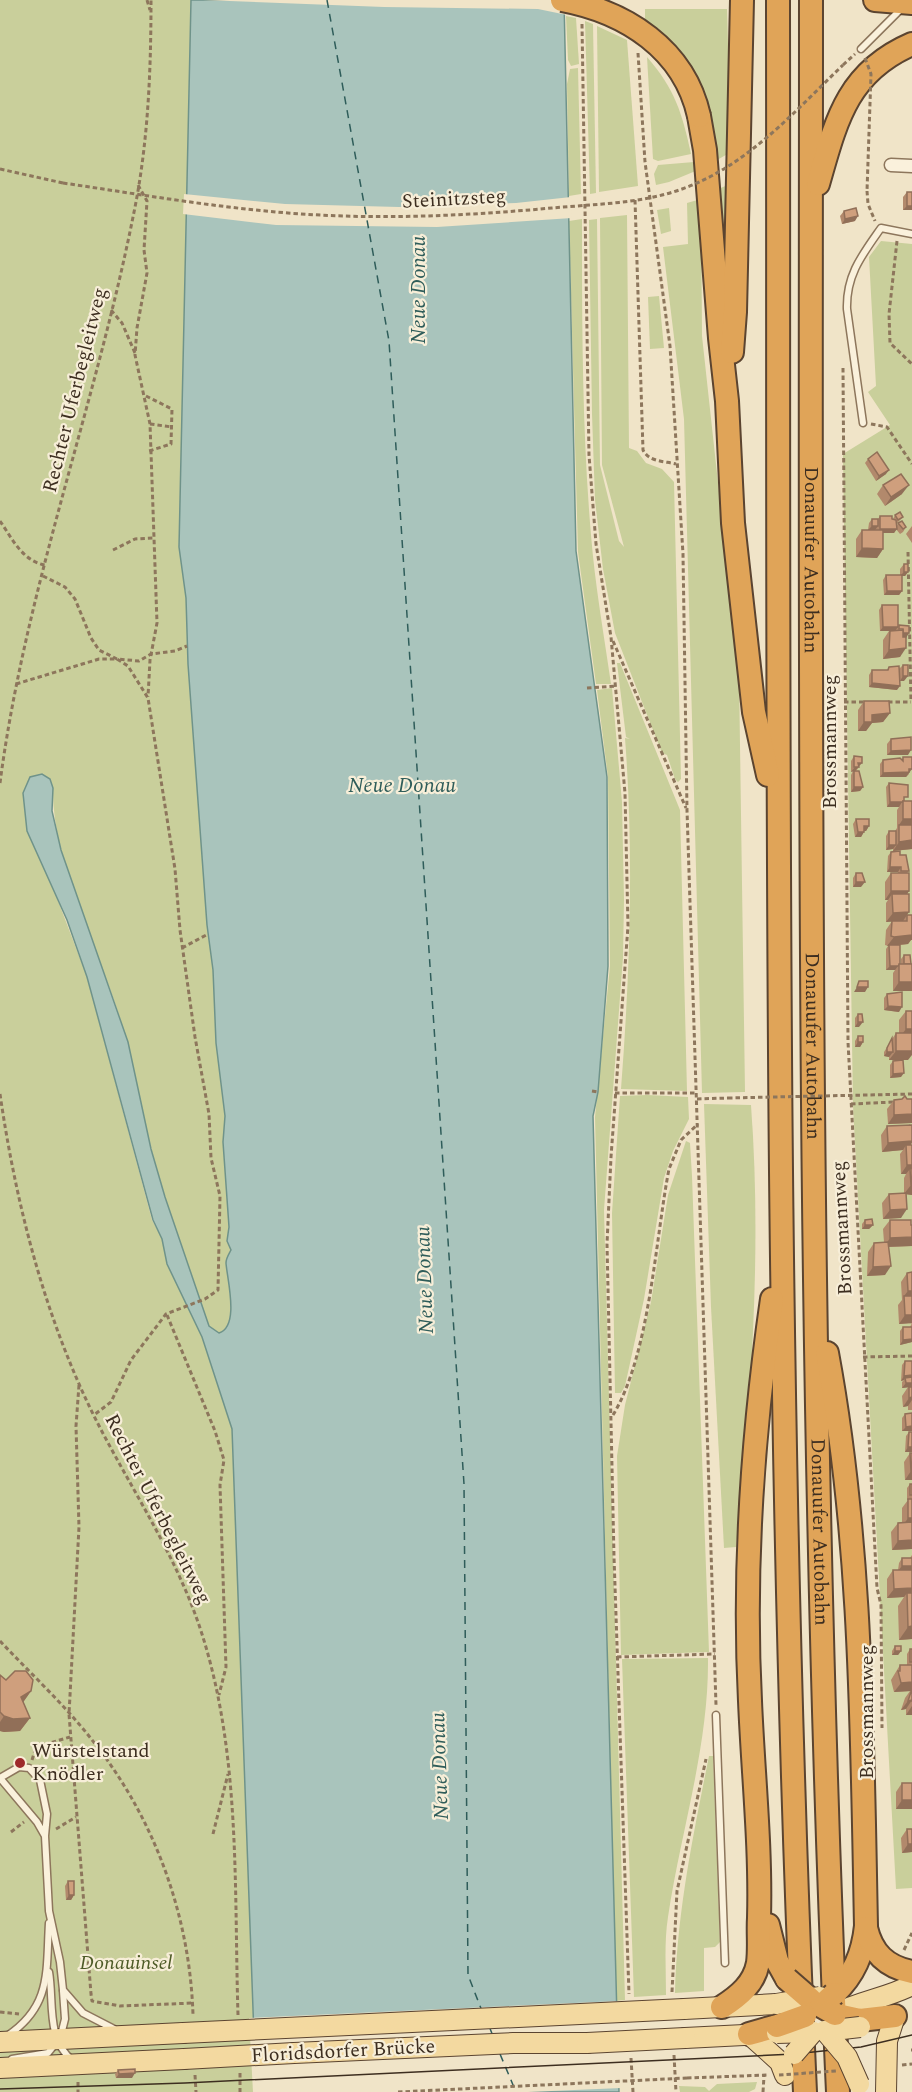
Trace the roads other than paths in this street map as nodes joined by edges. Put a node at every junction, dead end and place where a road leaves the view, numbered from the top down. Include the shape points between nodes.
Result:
1 (562, 0) edge
2 (742, 0) edge
3 (778, 0) edge
4 (810, 0) edge
5 (875, 0) edge
6 (910, 2) edge
7 (912, 44) edge
8 (861, 49) road end
9 (891, 165) dead end
10 (912, 166) edge
11 (811, 212) junction
12 (912, 234) edge
13 (727, 401) junction
14 (863, 423) road end
15 (777, 814) junction
16 (782, 1235) junction
17 (814, 1287) junction
18 (716, 1715) road end
19 (45, 1836) junction
20 (760, 1892) junction
21 (50, 1917) junction
22 (866, 1926) junction
23 (725, 1963) dead end
24 (906, 1964) edge
25 (48, 1968) junction
26 (912, 1978) edge
27 (912, 1985) edge
28 (63, 1990) junction
29 (859, 2002) junction
30 (722, 2007) junction
31 (903, 2013) edge
32 (773, 2015) junction
33 (820, 2015) junction
34 (749, 2034) junction
35 (131, 2035) junction
36 (58, 2040) junction
37 (0, 2042) edge
38 (78, 2064) junction
39 (0, 2065) edge
40 (776, 2082) edge
41 (858, 2082) edge
42 (805, 2092) edge
43 (838, 2092) edge
44 (886, 2092) edge

1 - 13 highway, bridge via 613,15 640,29 683,74 699,116 705,150
2 - 13 highway via 735,312
3 - 15 highway, Donauufer Autobahn
4 - 11 highway, Donauufer Autobahn
5 - 6 highway
6 - 8 lane
7 - 11 highway via 870,69 848,98 832,134
9 - 10 street
11 - 17 highway, Donauufer Autobahn via 809,813
12 - 14 lane via 881,228 856,264 847,291
13 - 15 highway via 733,523 754,712
15 - 16 highway, Donauufer Autobahn
16 - 20 highway via 759,1388 752,1505 749,1699
16 - 42 highway, Donauufer Autobahn via 789,1628
17 - 22 highway via 839,1417 859,1633
17 - 43 highway, Donauufer Autobahn
18 - 23 lane
19 - 19 lane via 48,1820 38,1775 19,1767 0,1778
19 - 21 lane
20 - 30 highway via 756,1969 746,1988
20 - 33 highway, bridge via 774,1953 787,1979
21 - 25 lane
21 - 28 lane
22 - 24 highway via 872,1946 881,1958 895,1968
22 - 29 highway
25 - 36 lane via 53,2028
25 - 37 lane via 35,2011
26 - 29 main road
27 - 29 main road
28 - 35 lane via 90,2018
28 - 36 lane via 64,2025
29 - 31 highway
29 - 33 highway
29 - 33 highway
30 - 32 main road, Floridsdorfer Brücke
30 - 35 main road, Floridsdorfer Brücke, bridge via 678,2005
31 - 44 main road via 887,2041
32 - 33 highway, bridge
32 - 34 highway
33 - 40 main road, bridge
33 - 41 main road, bridge
34 - 38 main road, Floridsdorfer Brücke, bridge via 680,2042
34 - 40 main road
35 - 36 main road, Floridsdorfer Brücke
36 - 37 main road, Floridsdorfer Brücke
36 - 38 lane
36 - 39 lane via 48,2053 21,2056
38 - 39 main road, Floridsdorfer Brücke

